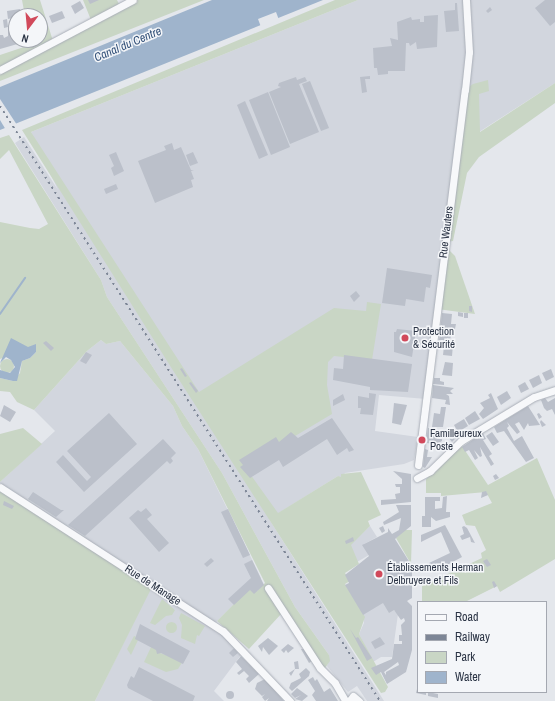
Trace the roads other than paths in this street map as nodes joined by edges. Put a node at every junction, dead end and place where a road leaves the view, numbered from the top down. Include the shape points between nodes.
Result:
1 (133, 0) edge
2 (466, 0) edge
3 (0, 70) edge
4 (555, 390) edge
5 (418, 465) dead end
6 (417, 478) dead end
7 (0, 487) edge
8 (268, 588) dead end
9 (347, 700) edge
10 (290, 701) edge
11 (359, 701) edge

1 - 3 street
2 - 5 street, Rue Wauters via 469,46 465,90
4 - 6 street via 534,397 461,441 430,471
7 - 10 street, Rue de Manage via 218,628
8 - 9 street via 320,668
9 - 11 street via 353,696

